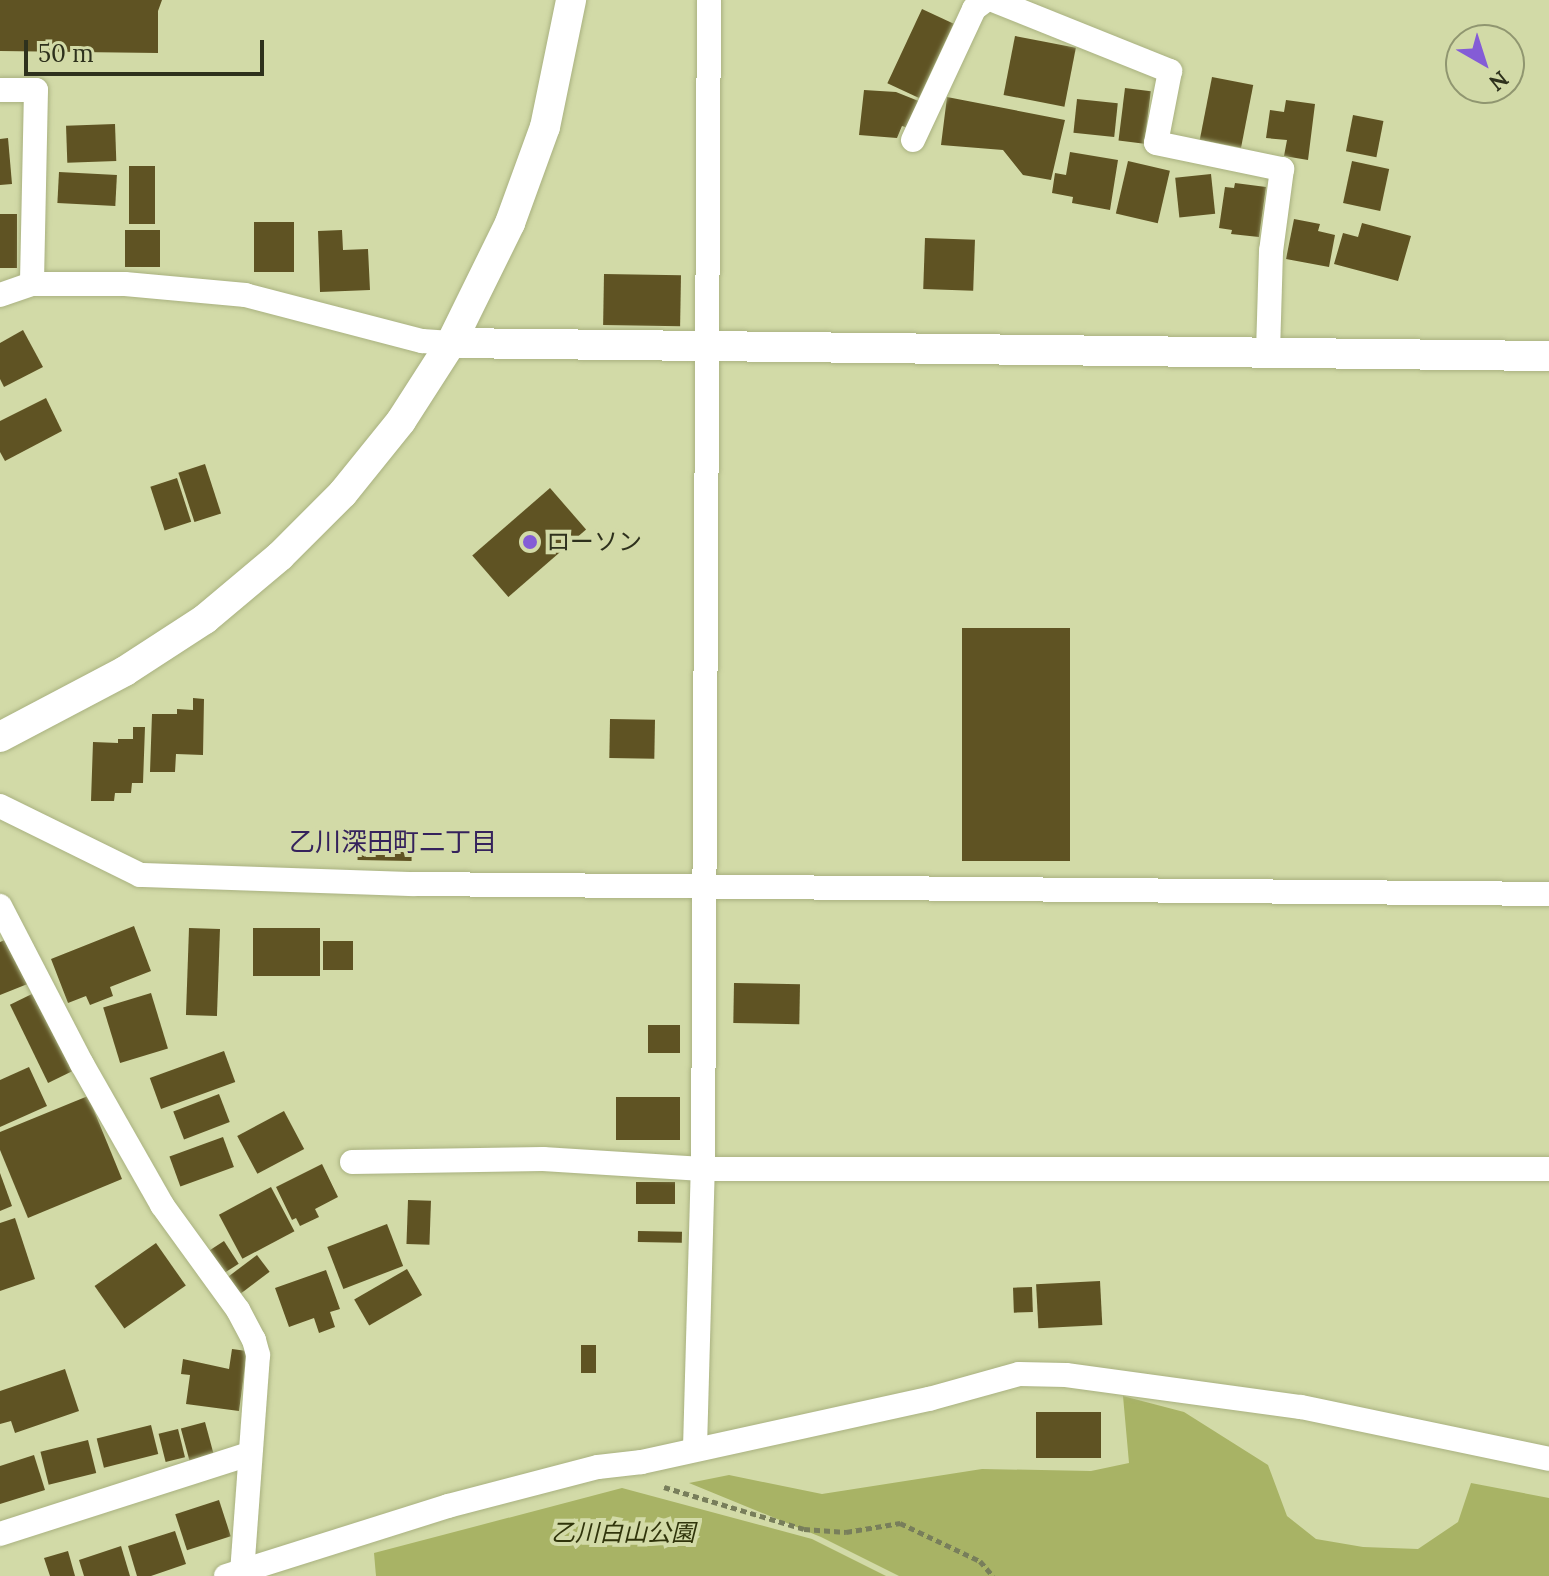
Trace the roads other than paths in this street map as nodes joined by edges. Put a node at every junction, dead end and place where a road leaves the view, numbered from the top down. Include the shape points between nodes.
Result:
1 (571, 0) edge
2 (709, 0) edge
3 (986, 0) edge
4 (993, 0) edge
5 (0, 90) edge
6 (913, 140) dead end
7 (32, 284) junction
8 (0, 295) edge
9 (451, 343) junction
10 (705, 348) junction
11 (1268, 355) junction
12 (1549, 356) edge
13 (0, 737) edge
14 (0, 806) edge
15 (703, 885) junction
16 (1549, 894) edge
17 (0, 906) edge
18 (352, 1162) dead end
19 (703, 1169) junction
20 (1549, 1169) edge
21 (695, 1448) junction
22 (249, 1454) junction
23 (1549, 1459) edge
24 (0, 1534) edge
25 (234, 1573) edge

1 - 9 street via 545,127 510,223
2 - 10 street
3 - 6 street via 974,9
4 - 11 street via 1170,71 1156,143 1282,169 1271,251
5 - 7 street via 36,90
7 - 8 street
7 - 9 street via 125,284 245,295 422,341
9 - 10 street
9 - 13 street via 401,421 343,493 280,556 205,619 139,663
10 - 11 street
10 - 15 street
11 - 12 street
14 - 15 street via 140,875 412,884
15 - 16 street
15 - 19 street
17 - 22 street via 162,1205 254,1340 258,1355
18 - 19 street via 543,1159
19 - 20 street
19 - 21 street
21 - 23 street via 929,1399 1019,1374 1066,1375 1301,1407
21 - 25 street via 448,1506
22 - 24 street
22 - 25 street

